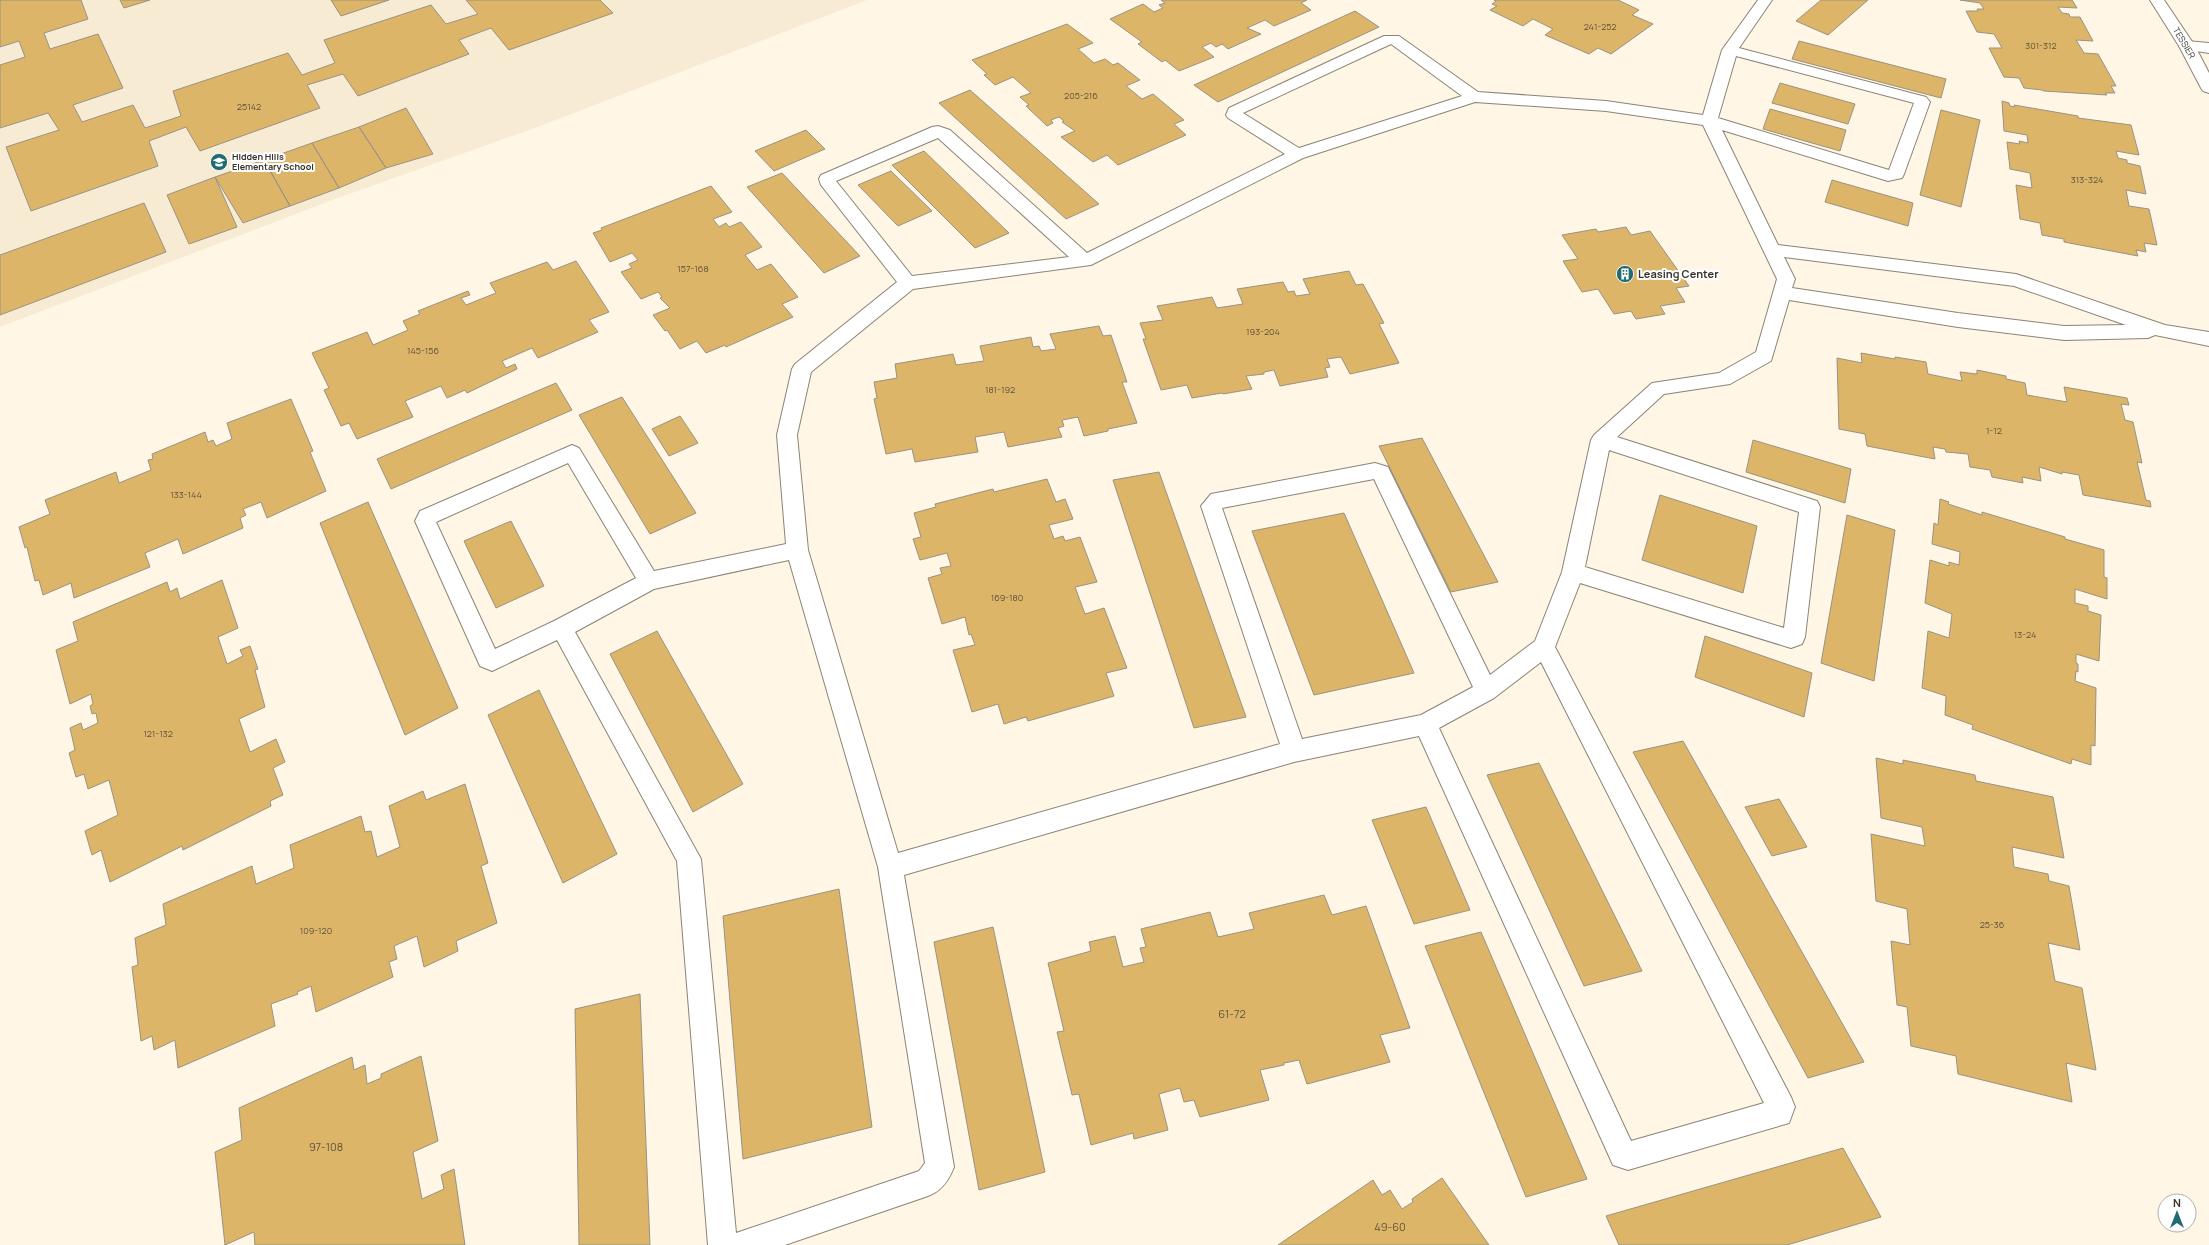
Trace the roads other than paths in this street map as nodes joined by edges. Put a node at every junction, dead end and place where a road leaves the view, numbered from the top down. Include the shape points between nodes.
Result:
1 (2157, 0) edge
2 (1761, 1) edge
3 (2187, 46) junction
4 (2209, 48) edge
5 (1730, 50) junction
6 (2205, 73) edge
7 (2209, 88) edge
8 (1474, 97) junction
9 (1709, 121) junction
10 (1296, 154) junction
11 (1773, 250) junction
12 (1085, 261) junction
13 (908, 283) junction
14 (1782, 292) junction
15 (2163, 331) junction
16 (2209, 339) edge
17 (1601, 440) junction
18 (797, 550) junction
19 (1573, 572) junction
20 (649, 581) junction
21 (562, 628) junction
22 (1544, 647) junction
23 (1486, 691) junction
24 (1425, 724) junction
25 (1294, 751) junction
26 (890, 867) junction
27 (723, 1245) edge
28 (742, 1245) edge

1 - 3 street, TESSIER
2 - 5 street
3 - 4 street
3 - 6 street, TESSIER
5 - 9 street
5 - 9 street via 1922,102 1896,174 1888,176
6 - 7 street, TESSIER
8 - 9 street via 1606,106
8 - 10 street
8 - 10 street via 1394,39 1389,39 1235,111 1234,115
9 - 11 street
10 - 12 street
11 - 14 street via 1786,278
11 - 15 street via 2016,280
12 - 13 street
12 - 13 street via 938,131 827,179
13 - 18 street via 802,369 787,435
14 - 15 street via 1958,320 2064,333
14 - 17 street via 1764,356 1723,380 1659,388
15 - 16 street
17 - 19 street
17 - 19 street via 1810,507 1794,637 1791,639
18 - 20 street
18 - 26 street
19 - 22 street
20 - 21 street
20 - 21 street via 572,453 427,517 425,521 488,659 492,661
21 - 27 street via 689,859
22 - 23 street
22 - 24 street via 1781,1107 1779,1113 1628,1156 1623,1154
23 - 24 street
23 - 25 street via 1380,474 1375,471 1218,500 1211,506
24 - 25 street
25 - 26 street
26 - 28 street via 940,1167 928,1182

